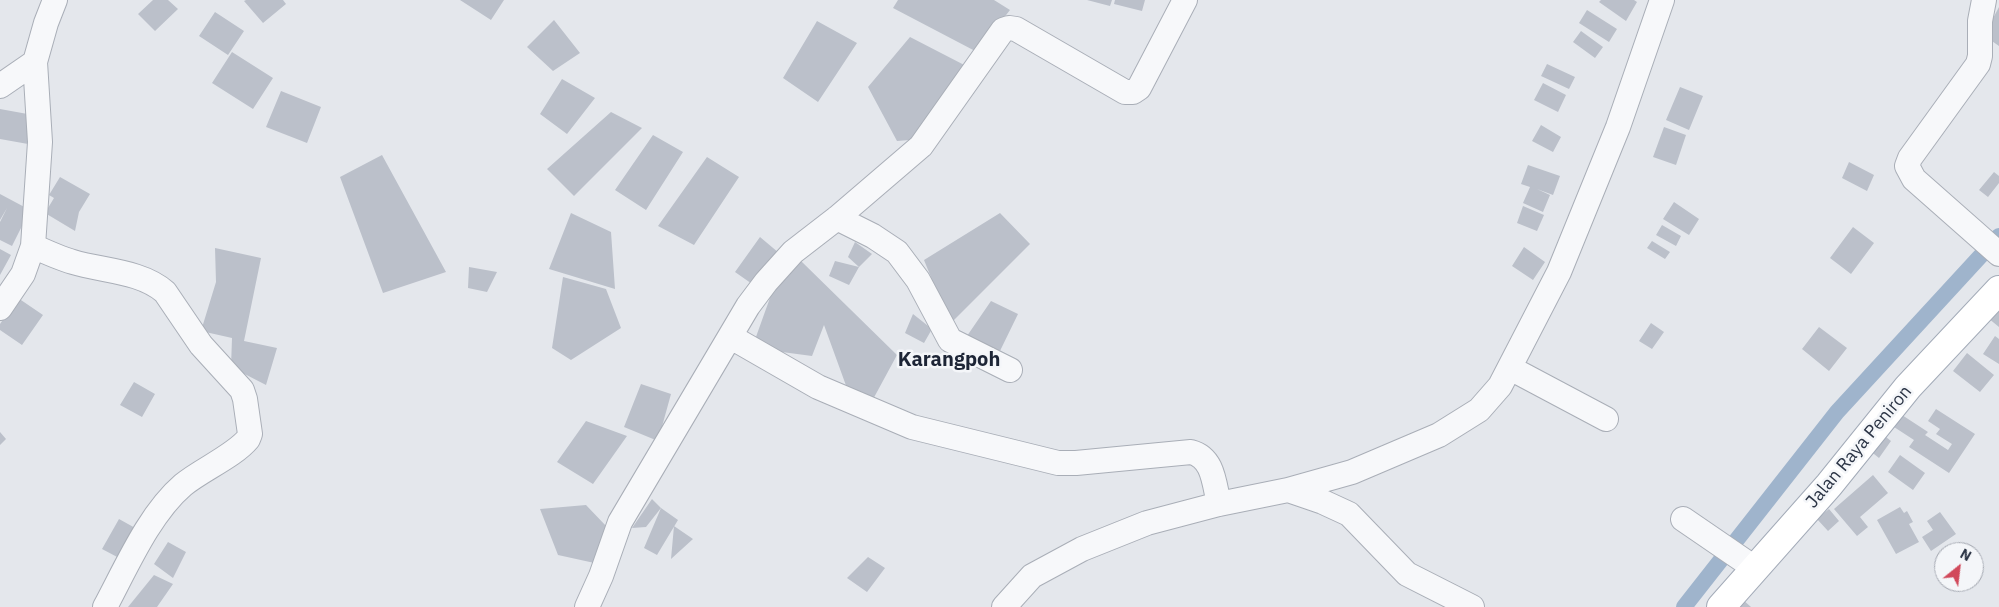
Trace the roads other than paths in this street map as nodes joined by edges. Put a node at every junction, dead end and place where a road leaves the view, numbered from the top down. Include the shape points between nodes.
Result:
1 (55, 0) edge
2 (1185, 0) edge
3 (1662, 0) edge
4 (1984, 0) edge
5 (35, 62) junction
6 (0, 86) edge
7 (837, 218) junction
8 (33, 246) junction
9 (1999, 254) edge
10 (1999, 290) edge
11 (0, 308) edge
12 (731, 337) junction
13 (1510, 368) junction
14 (1010, 370) dead end
15 (1606, 419) dead end
16 (1288, 490) junction
17 (1220, 504) junction
18 (1683, 519) dead end
19 (1740, 557) junction
20 (105, 607) edge
21 (587, 607) edge
22 (1004, 607) edge
23 (1472, 607) edge
24 (1721, 607) edge

1 - 5 street
2 - 7 street via 1139,88 1133,92 1125,92 1016,29 1003,30 921,146
3 - 13 street via 1586,209 1559,272
4 - 9 street via 1978,64 1907,166 1914,179
5 - 6 street
5 - 8 street via 40,142
7 - 12 street via 793,252 766,282
7 - 14 street via 897,252 918,280 950,340
8 - 11 street via 23,274
8 - 20 street via 72,262 146,279 159,287 201,345 238,384 245,399 248,439 193,477 167,500
10 - 19 main road, Jalan Raya Peniron via 1908,386 1829,485
12 - 17 street via 818,387 912,427 1058,463 1191,452 1209,464
12 - 21 street via 620,522
13 - 15 street
13 - 16 street via 1500,386 1479,410 1439,436 1352,472
16 - 17 street
16 - 23 street via 1348,514 1407,574
17 - 22 street via 1147,523 1082,550 1032,576
18 - 19 street
19 - 24 main road, Jalan Raya Peniron

